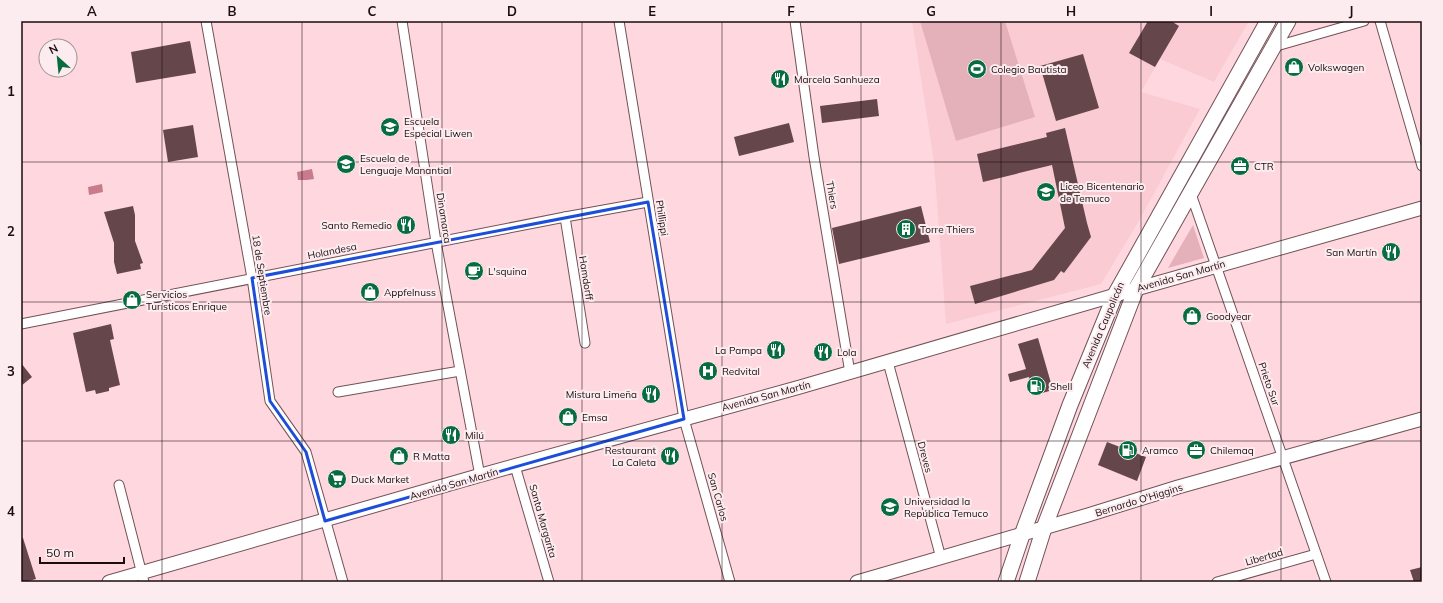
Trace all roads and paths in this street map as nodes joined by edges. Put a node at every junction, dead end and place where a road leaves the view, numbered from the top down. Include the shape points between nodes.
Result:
1 (206, 21) edge
2 (402, 21) edge
3 (619, 21) edge
4 (795, 21) edge
5 (1268, 21) edge
6 (1288, 21) edge
7 (1364, 21) edge
8 (1380, 21) edge
9 (1273, 47) junction
10 (1422, 166) edge
11 (1191, 194) junction
12 (648, 202) junction
13 (1422, 208) edge
14 (565, 217) junction
15 (436, 242) junction
16 (1216, 266) junction
17 (252, 278) junction
18 (1136, 289) junction
19 (1114, 295) junction
20 (21, 324) edge
21 (585, 343) dead end
22 (888, 362) junction
23 (460, 371) junction
24 (850, 373) junction
25 (338, 392) dead end
26 (684, 419) junction
27 (1422, 419) edge
28 (1283, 458) junction
29 (515, 466) junction
30 (480, 476) junction
31 (119, 485) dead end
32 (325, 521) junction
33 (1044, 528) junction
34 (1022, 535) junction
35 (1316, 554) junction
36 (941, 558) junction
37 (143, 577) edge
38 (109, 582) edge
39 (343, 582) edge
40 (548, 582) edge
41 (730, 582) edge
42 (857, 582) edge
43 (1006, 582) edge
44 (1027, 582) edge
45 (1217, 582) edge
46 (1326, 582) edge

1 - 17 street, 18 de Septiembre
2 - 15 street, Dinamarca
3 - 12 street, Phillippi
4 - 24 street, Thiers via 814,157
5 - 19 main road, Avenida Caupolicán
6 - 9 main road, Avenida Caupolicán
7 - 9 street
8 - 10 street
9 - 11 main road, Avenida Caupolicán
11 - 16 street, Prieto Sur
11 - 18 main road, Avenida Caupolicán
12 - 14 street, Holandesa
12 - 26 street, Phillippi
13 - 16 main road, Avenida San Martín
14 - 15 street, Holandesa
14 - 21 street, Hamdorff
15 - 17 street, Holandesa
15 - 23 street, Dinamarca
16 - 18 main road, Avenida San Martín
16 - 28 street, Prieto Sur
17 - 20 street, Holandesa
17 - 32 street, 18 de Septiembre via 270,401 306,452
18 - 19 main road, Avenida San Martín
18 - 33 main road, Avenida Caupolicán
19 - 22 main road, Avenida San Martín
19 - 34 main road, Avenida Caupolicán
22 - 24 main road, Avenida San Martín
22 - 36 street, Dreves
23 - 25 street
23 - 30 street, Dinamarca
24 - 26 main road, Avenida San Martín
26 - 29 main road, Avenida San Martín
26 - 41 street, San Carlos
27 - 28 main road, Bernardo O'Higgins
28 - 33 main road, Bernardo O'Higgins
28 - 35 street, Prieto Sur
29 - 30 main road, Avenida San Martín
29 - 40 street, Santa Margarita
30 - 32 main road, Avenida San Martín
31 - 37 street
32 - 37 main road, Avenida San Martín
32 - 39 street, 18 de Septiembre
33 - 34 main road, Bernardo O'Higgins
33 - 44 main road, Avenida Caupolicán
34 - 36 main road, Bernardo O'Higgins
34 - 43 main road, Avenida Caupolicán
35 - 45 street, Libertad
35 - 46 street, Prieto Sur
36 - 42 main road, Bernardo O'Higgins
37 - 38 main road, Avenida San Martín

